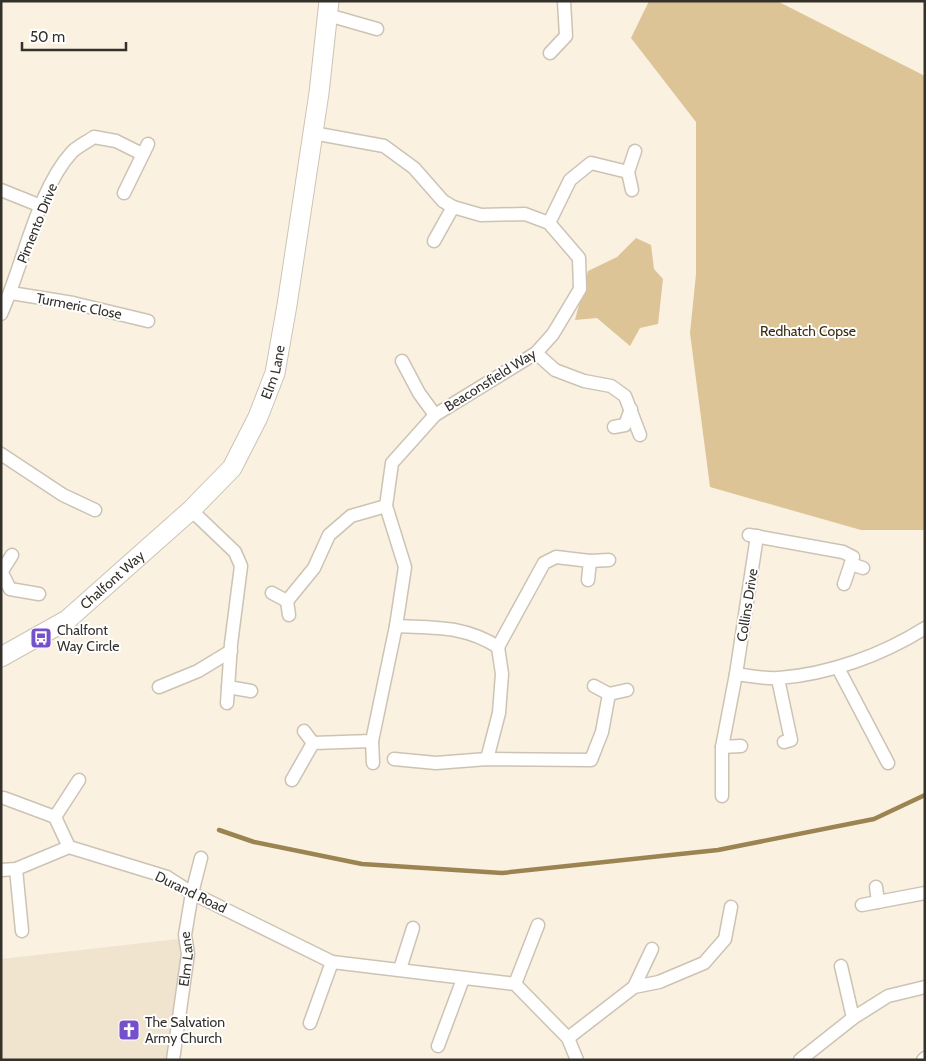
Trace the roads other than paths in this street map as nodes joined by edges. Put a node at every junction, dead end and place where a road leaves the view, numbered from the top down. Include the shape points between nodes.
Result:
1 (564, 1) edge
2 (328, 8) edge
3 (377, 29) dead end
4 (550, 53) dead end
5 (313, 133) junction
6 (636, 151) dead end
7 (628, 172) junction
8 (1, 190) edge
9 (632, 190) dead end
10 (124, 193) dead end
11 (41, 206) junction
12 (453, 207) junction
13 (549, 223) junction
14 (434, 241) dead end
15 (10, 293) junction
16 (1, 314) edge
17 (148, 321) dead end
18 (536, 353) junction
19 (402, 361) dead end
20 (631, 409) junction
21 (435, 414) junction
22 (614, 427) dead end
23 (640, 435) dead end
24 (1, 454) edge
25 (386, 506) junction
26 (95, 510) dead end
27 (191, 510) junction
28 (12, 555) dead end
29 (609, 560) dead end
30 (590, 561) junction
31 (2, 571) edge
32 (588, 580) dead end
33 (844, 584) dead end
34 (272, 593) dead end
35 (39, 594) dead end
36 (287, 601) junction
37 (289, 614) dead end
38 (396, 626) junction
39 (925, 628) edge
40 (28, 641) junction
41 (1, 647) edge
42 (498, 647) junction
43 (230, 651) junction
44 (1, 657) edge
45 (838, 668) junction
46 (736, 674) junction
47 (778, 678) junction
48 (594, 686) dead end
49 (159, 687) dead end
50 (228, 687) junction
51 (627, 690) dead end
52 (251, 692) dead end
53 (610, 694) junction
54 (227, 703) dead end
55 (304, 731) dead end
56 (372, 741) junction
57 (784, 742) dead end
58 (313, 744) junction
59 (741, 746) dead end
60 (722, 747) junction
61 (394, 759) dead end
62 (487, 759) junction
63 (883, 759) dead end
64 (373, 763) dead end
65 (79, 780) dead end
66 (292, 780) dead end
67 (722, 796) dead end
68 (4, 798) dead end
69 (55, 817) junction
70 (69, 847) junction
71 (201, 858) dead end
72 (16, 869) junction
73 (1, 870) edge
74 (876, 887) dead end
75 (192, 893) junction
76 (925, 893) edge
77 (878, 902) junction
78 (862, 905) dead end
79 (731, 907) dead end
80 (538, 925) dead end
81 (413, 928) dead end
82 (22, 932) dead end
83 (652, 949) dead end
84 (332, 962) junction
85 (841, 966) dead end
86 (400, 969) junction
87 (463, 979) junction
88 (515, 984) junction
89 (634, 987) junction
90 (925, 987) edge
91 (853, 1018) junction
92 (310, 1023) dead end
93 (568, 1038) junction
94 (438, 1046) dead end
95 (807, 1058) edge
96 (174, 1060) edge
97 (577, 1060) edge

1 - 4 street via 566,36
2 - 3 street, Elm Lane
2 - 5 street, Elm Lane
5 - 12 street, Beaconsfield Way via 384,146 414,168 443,201
5 - 27 street, Elm Lane via 275,373 258,417 232,468
6 - 7 street
7 - 9 street
7 - 13 street via 591,163 570,180
8 - 11 street
10 - 11 street, Pimento Drive via 145,149 94,137 73,151
11 - 15 street, Pimento Drive
12 - 13 street, Beaconsfield Way via 481,215 525,214
12 - 14 street
13 - 18 street, Beaconsfield Way via 578,258 580,288 553,334
15 - 16 street, Pimento Drive
15 - 17 street, Turmeric Close
18 - 20 street via 555,370 584,381 611,386 625,396
18 - 21 street, Beaconsfield Way
19 - 21 street, Beaconsfield Way via 418,393
20 - 22 street via 625,425
20 - 23 street
21 - 25 street, Beaconsfield Way via 392,463
24 - 26 street via 39,473 63,495
25 - 36 street via 351,516 329,534 314,568
25 - 38 street, Beaconsfield Way via 405,566
27 - 40 street, Chalfont Way via 67,620
27 - 43 street via 235,552 242,566
28 - 31 street
29 - 30 street
30 - 32 street
30 - 42 street via 556,557 544,563
31 - 35 street via 10,590
33 - 46 street, Collins Drive via 857,566 853,557 843,552 753,536
34 - 36 street
36 - 37 street
38 - 42 street via 458,630 481,636
38 - 56 street, Beaconsfield Way
39 - 45 street via 904,641
40 - 41 street, Chalfont Way
40 - 44 street, Chalfont Way
42 - 62 street via 502,674 499,713
43 - 49 street via 198,671
43 - 50 street
45 - 47 street
45 - 63 street
46 - 47 street
46 - 60 street, Collins Drive
47 - 57 street via 791,740
48 - 53 street
50 - 52 street
50 - 54 street
51 - 53 street
53 - 62 street via 602,732 591,760
55 - 58 street
56 - 58 street
56 - 64 street, Beaconsfield Way
58 - 66 street
59 - 60 street
60 - 67 street, Collins Drive
61 - 62 street via 436,762
65 - 69 street
68 - 69 street
69 - 70 street
70 - 72 street
70 - 75 street, Durand Road via 167,877
71 - 75 street, Elm Lane
72 - 73 street
72 - 82 street
74 - 77 street
75 - 84 street, Durand Road
75 - 96 street, Elm Lane via 185,935 188,954
76 - 77 street
77 - 78 street
79 - 89 street via 725,939 704,963 659,982
80 - 88 street
81 - 86 street
83 - 89 street
84 - 86 street, Durand Road
84 - 92 street
85 - 91 street
86 - 87 street, Durand Road
87 - 88 street, Durand Road
87 - 94 street
88 - 93 street
89 - 93 street
90 - 91 street via 888,996
91 - 95 street
93 - 97 street

